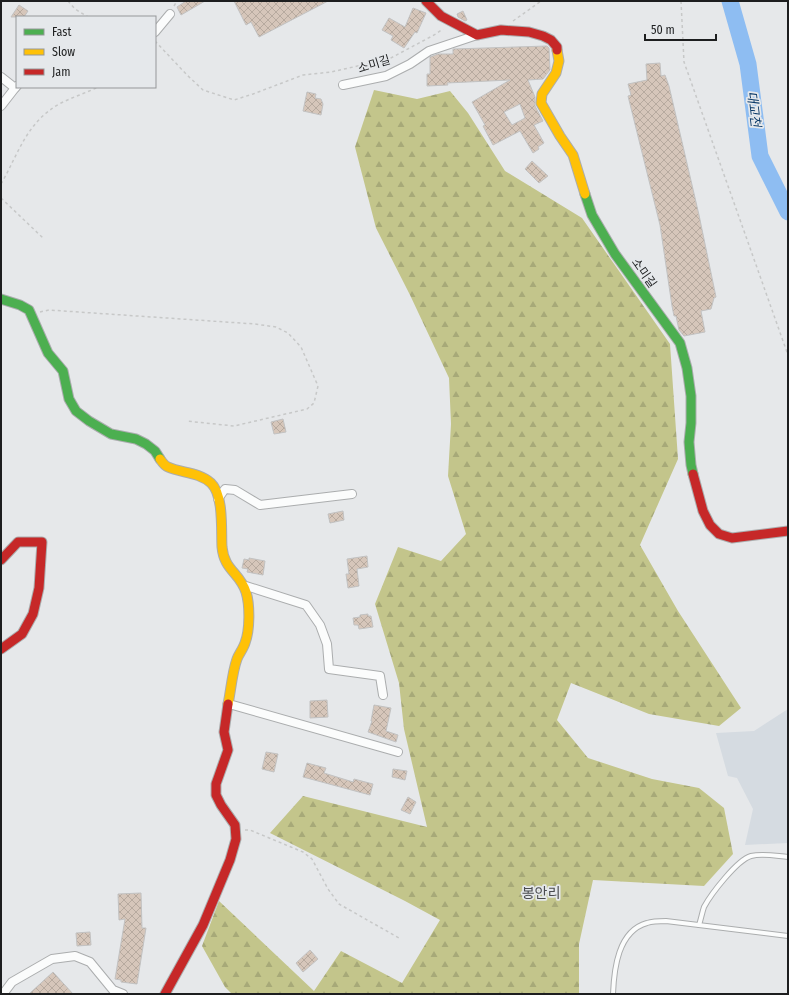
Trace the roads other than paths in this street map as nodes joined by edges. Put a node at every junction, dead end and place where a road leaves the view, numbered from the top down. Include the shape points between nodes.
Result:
1 (426, 1) edge
2 (170, 14) dead end
3 (156, 31) edge
4 (477, 35) junction
5 (1, 77) edge
6 (342, 85) dead end
7 (16, 87) edge
8 (1, 106) edge
9 (1, 299) edge
10 (352, 494) dead end
11 (218, 499) junction
12 (788, 531) edge
13 (1, 560) edge
14 (243, 585) junction
15 (1, 649) edge
16 (384, 695) dead end
17 (229, 704) junction
18 (398, 752) dead end
19 (788, 856) edge
20 (699, 925) junction
21 (788, 936) edge
22 (3, 994) edge
23 (123, 994) edge
24 (165, 994) edge
25 (613, 994) edge

1 - 4 street via 441,16
2 - 3 street
4 - 6 street, 소미길 via 429,51 386,76
4 - 12 street, 소미길 via 501,30 529,32 544,36 558,47 556,73 542,94 541,103 573,155 592,215 680,343 691,396 691,465 703,511 710,525 719,534 732,538
5 - 7 street
7 - 8 street
9 - 11 street via 29,310 48,353 63,371 69,399 76,411 111,434 136,439 146,444 167,467 202,477 211,483
10 - 11 street via 260,505 235,490 224,489
11 - 14 street via 224,560
13 - 15 street via 18,542 42,542 39,588 33,614 22,634
14 - 16 street via 306,605 320,625 327,644 329,670 380,676
14 - 17 street via 246,592 248,630 237,660
17 - 18 street
17 - 24 street via 224,732 228,750 216,784 216,795 235,824 236,838 230,860 203,925
19 - 20 lane via 750,856 734,868 704,908
20 - 21 lane
20 - 25 lane via 666,921 647,923 638,927 623,943
22 - 23 street via 12,982 52,959 75,956 90,962 113,990

